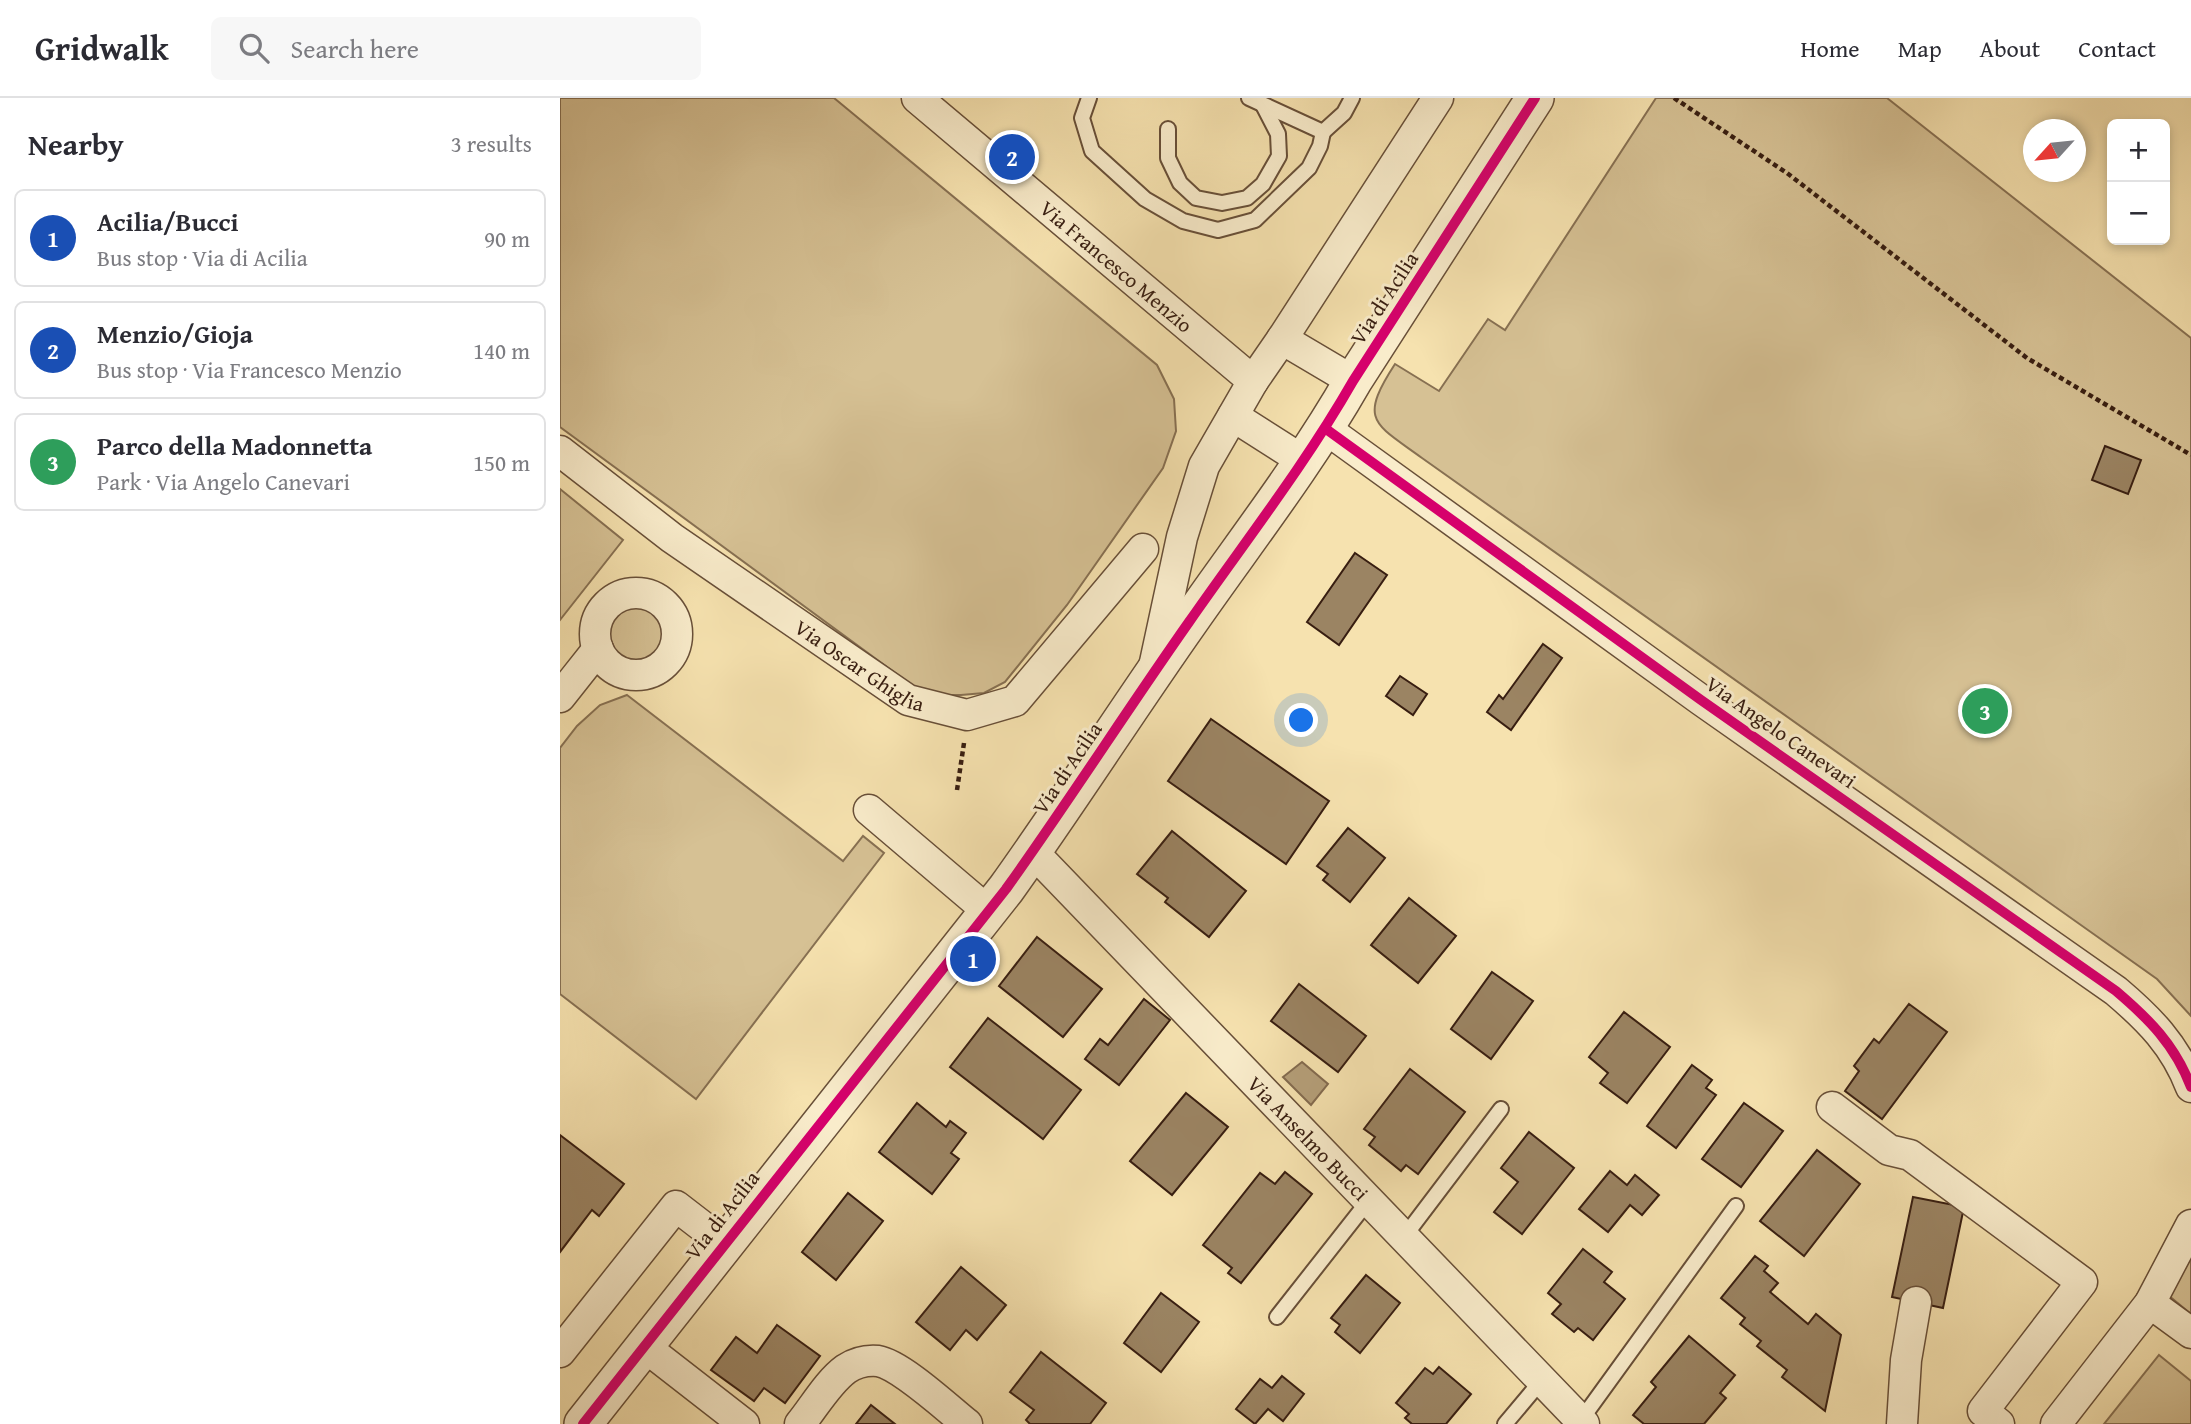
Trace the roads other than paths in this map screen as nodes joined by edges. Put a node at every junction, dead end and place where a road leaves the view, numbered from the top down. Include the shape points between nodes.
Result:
1 (917, 98) edge
2 (1089, 98) edge
3 (1249, 98) edge
4 (1352, 98) edge
5 (1438, 98) edge
6 (1535, 98) edge
7 (1264, 105) junction
8 (1168, 129) dead end
9 (1323, 132) junction
10 (1282, 339) junction
11 (1253, 381) junction
12 (1353, 381) junction
13 (1233, 416) junction
14 (1326, 429) junction
15 (560, 451) edge
16 (1302, 460) junction
17 (1143, 550) dead end
18 (598, 649) dead end
19 (1153, 673) junction
20 (560, 697) edge
21 (869, 810) dead end
22 (1033, 852) junction
23 (989, 912) junction
24 (2191, 1087) edge
25 (1832, 1107) dead end
26 (1502, 1108) dead end
27 (1368, 1200) junction
28 (1736, 1206) dead end
29 (2191, 1225) edge
30 (1404, 1237) junction
31 (724, 1243) junction
32 (1916, 1302) dead end
33 (2150, 1303) junction
34 (1277, 1317) dead end
35 (2191, 1333) edge
36 (568, 1336) edge
37 (645, 1347) junction
38 (1542, 1380) junction
39 (1985, 1420) edge
40 (1583, 1422) edge
41 (583, 1424) edge
42 (744, 1424) edge
43 (800, 1424) edge
44 (967, 1424) edge
45 (1505, 1424) edge
46 (1902, 1424) edge
47 (2056, 1424) edge

1 - 11 street, Via Francesco Menzio
2 - 9 lane via 1082,118 1092,150 1145,199 1183,221 1219,230 1255,220 1309,168
3 - 7 lane
4 - 9 lane via 1344,113
5 - 10 street
6 - 12 street, Via di Acilia
7 - 8 lane via 1278,134 1279,156 1263,184 1247,198 1222,203 1196,198 1180,183 1168,158
7 - 9 lane
10 - 11 street
10 - 12 street
11 - 13 street
12 - 14 street, Via di Acilia
13 - 16 street
13 - 19 street via 1195,490
14 - 16 street, Via di Acilia
14 - 24 street, Via Angelo Canevari via 2116,991 2148,1018 2173,1051
15 - 17 street, Via Oscar Ghiglia via 672,538 908,700 967,715 1015,701
16 - 19 street, Via di Acilia
18 - 20 street
19 - 22 street, Via di Acilia
21 - 23 street
22 - 23 street, Via di Acilia
22 - 27 street, Via Anselmo Bucci
23 - 31 street, Via di Acilia
25 - 39 street via 1889,1150 1910,1154 2082,1282
26 - 30 lane
27 - 30 street, Via Anselmo Bucci
27 - 34 lane
28 - 40 lane
29 - 33 street
30 - 38 street, Via Anselmo Bucci
31 - 36 street via 676,1206
31 - 37 street, Via di Acilia
32 - 46 street
33 - 35 street
33 - 47 street
37 - 41 street, Via di Acilia
37 - 42 street
38 - 40 street, Via Anselmo Bucci
38 - 45 lane
43 - 44 street via 845,1370 867,1361 898,1370

